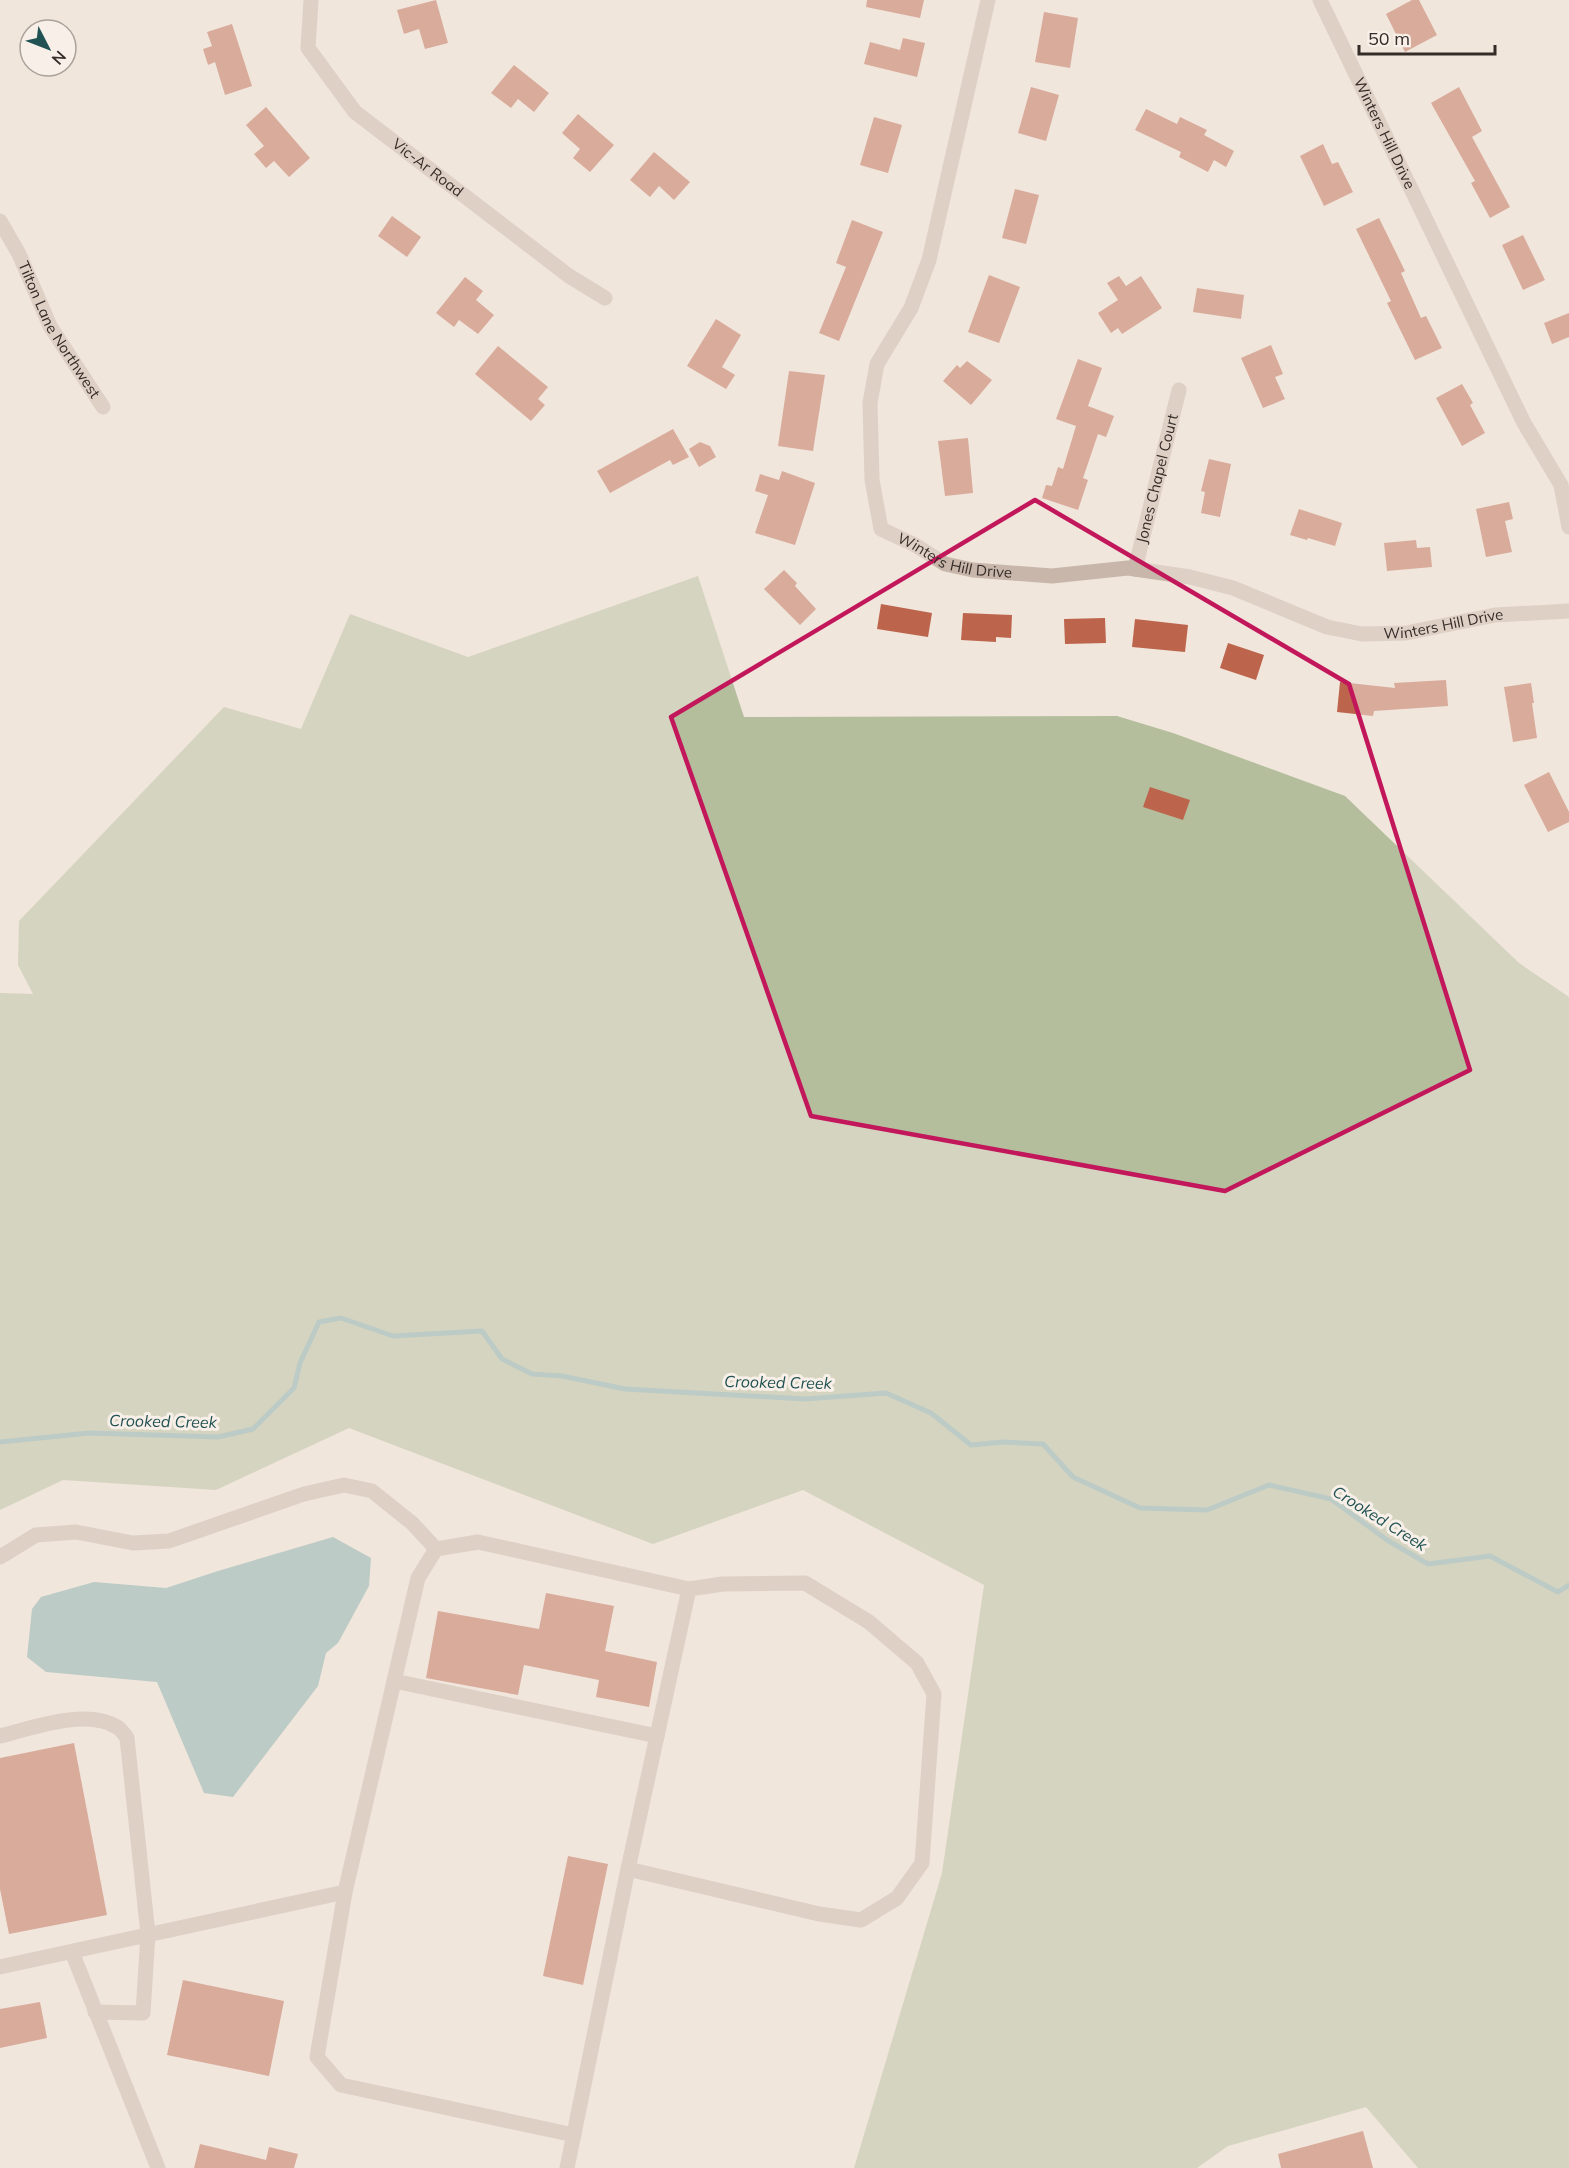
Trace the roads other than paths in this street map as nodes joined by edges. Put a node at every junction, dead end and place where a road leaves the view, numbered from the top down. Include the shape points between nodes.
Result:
1 (311, 0) edge
2 (988, 0) edge
3 (1320, 0) edge
4 (0, 221) edge
5 (605, 298) dead end
6 (1179, 390) dead end
7 (103, 407) dead end
8 (1569, 527) edge
9 (1135, 569) junction
10 (1569, 611) edge
11 (436, 1550) junction
12 (0, 1557) edge
13 (689, 1590) junction
14 (394, 1681) junction
15 (0, 1736) edge
16 (657, 1736) junction
17 (628, 1869) junction
18 (345, 1892) junction
19 (148, 1934) junction
20 (72, 1952) junction
21 (0, 1967) edge
22 (95, 2012) junction
23 (573, 2135) junction
24 (158, 2168) edge
25 (567, 2168) edge

1 - 5 street, Vic-Ar Road via 308,48 355,112 569,276
2 - 9 street, Winters Hill Drive via 929,260 911,308 877,364 870,403 872,480 881,529 945,564 973,570 1052,576
3 - 8 street, Winters Hill Drive via 1524,423 1562,485
4 - 7 street, Tilton Lane Northwest via 50,326
6 - 9 street, Jones Chapel Court
9 - 10 street, Winters Hill Drive via 1233,588 1327,627 1362,634 1406,633 1495,615
11 - 12 street via 412,1523 372,1491 344,1485 304,1494 169,1541 133,1543 76,1532 36,1535
11 - 13 street via 478,1542
11 - 14 street via 418,1578
13 - 16 street
13 - 17 street via 723,1584 805,1583 869,1622 917,1663 934,1694 921,1863 897,1898 861,1920 819,1914
14 - 16 street
14 - 18 street
15 - 19 street via 62,1720 95,1720 117,1727 127,1737
16 - 17 street
17 - 23 street
18 - 19 street
18 - 23 street via 317,2057 340,2085
19 - 20 street
19 - 22 street via 143,2013
20 - 21 street
20 - 22 street
22 - 24 street
23 - 25 street

